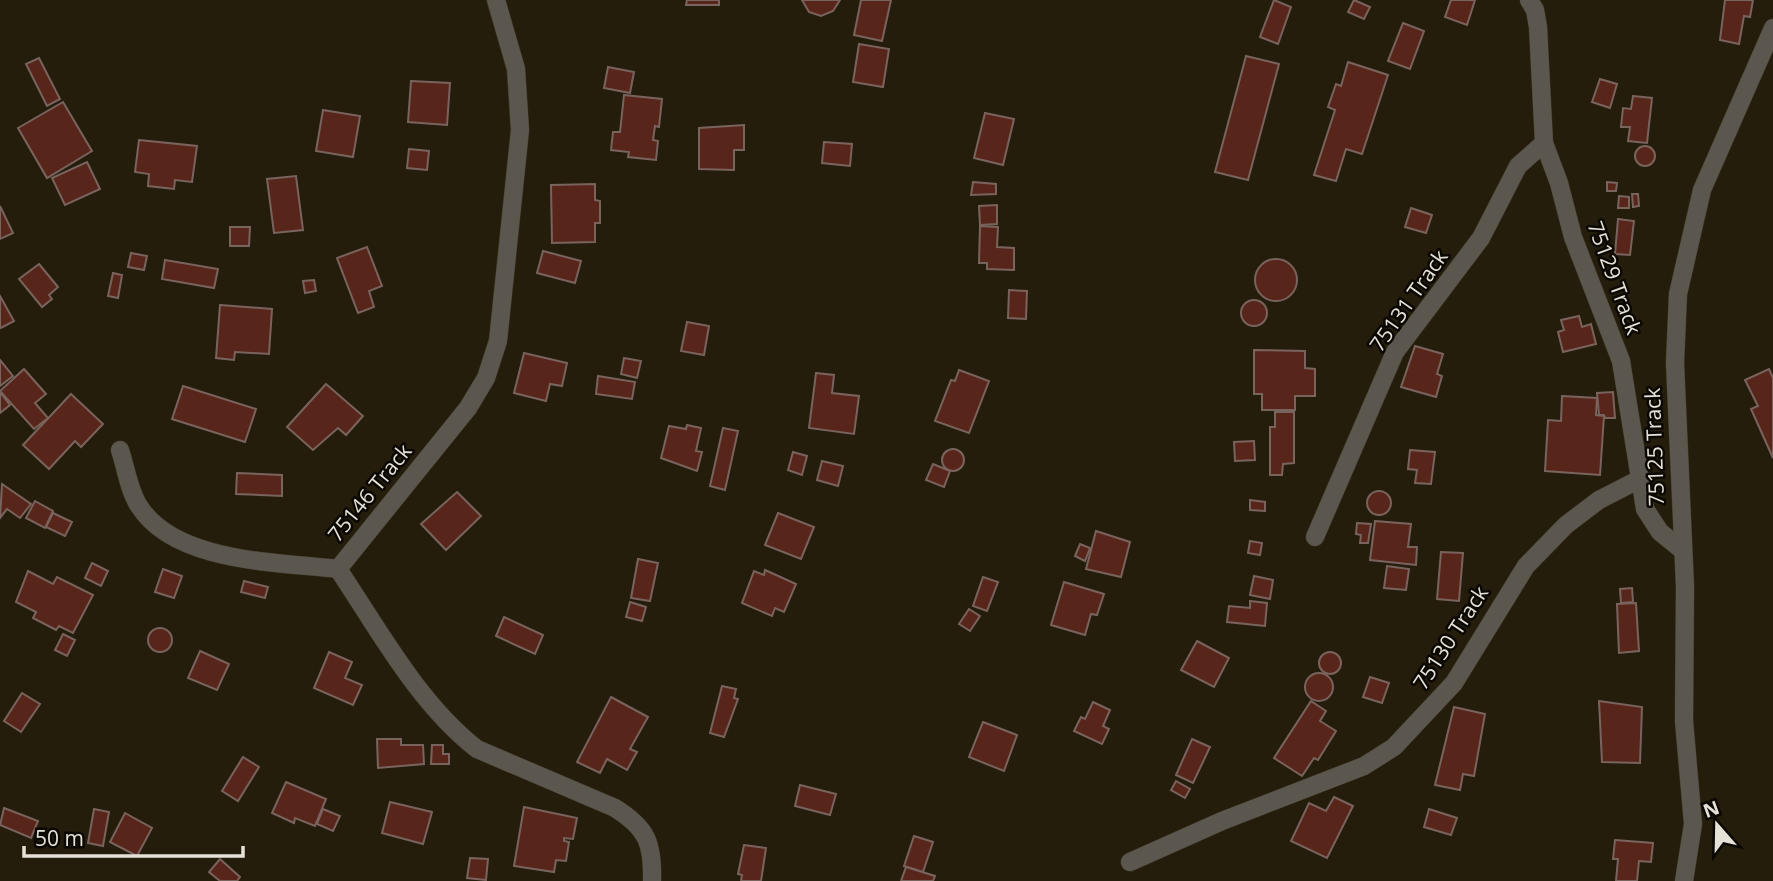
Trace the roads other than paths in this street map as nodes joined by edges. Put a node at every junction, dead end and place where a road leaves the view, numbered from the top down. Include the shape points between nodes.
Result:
1 (496, 0) edge
2 (1532, 5) edge
3 (1773, 28) edge
4 (1544, 143) junction
5 (120, 450) dead end
6 (1638, 480) junction
7 (1315, 537) dead end
8 (1681, 549) junction
9 (338, 569) junction
10 (1130, 862) dead end
11 (652, 881) edge
12 (1684, 881) edge

1 - 9 street, 75146 Track via 516,69 520,130 498,341 486,378 468,408
2 - 4 street, 75129 Track via 1542,72
3 - 8 street, 75125 Track via 1702,190 1678,294 1675,363
4 - 6 street, 75129 Track via 1573,237 1621,361
4 - 7 street, 75131 Track via 1518,166 1481,238 1395,352
5 - 9 street via 138,505 164,532 198,548 235,557
6 - 8 street, 75129 Track via 1653,524
6 - 10 street, 75130 Track via 1599,500 1566,525 1526,566 1454,683 1394,747 1364,765
8 - 12 street, 75125 Track via 1684,721 1693,824
9 - 11 street, 75146 Track via 419,688 459,736 477,749 615,808 635,821 651,851

